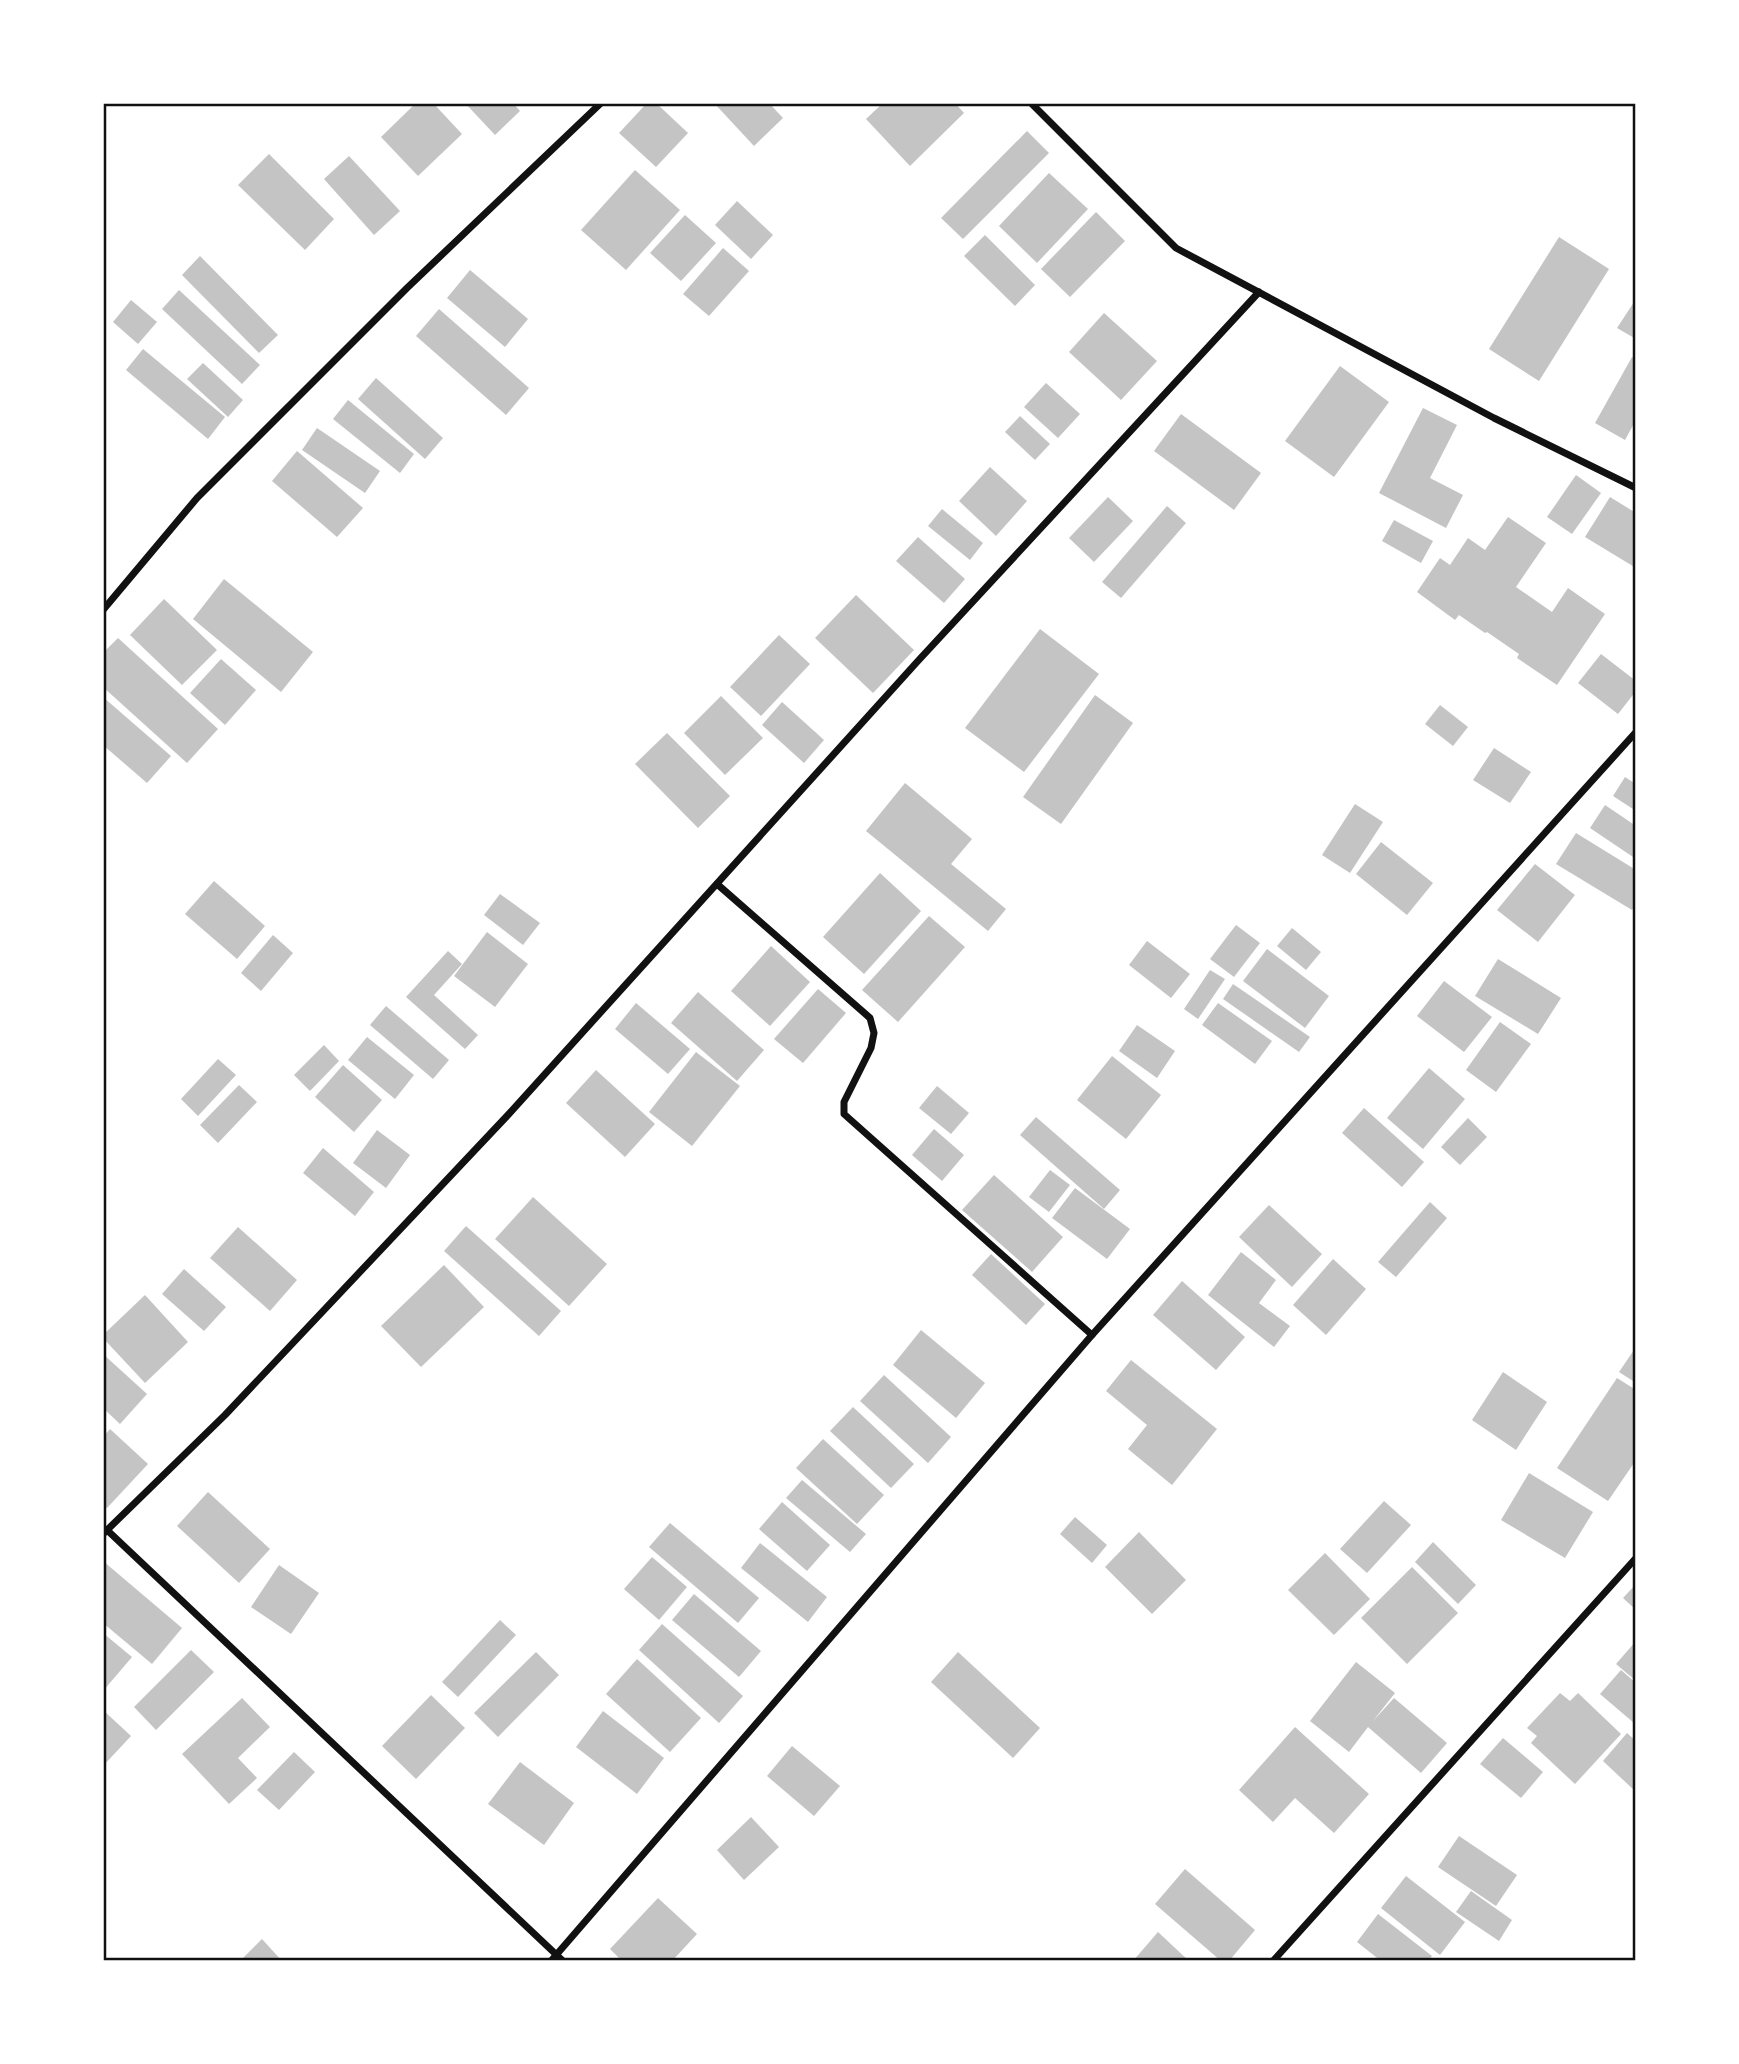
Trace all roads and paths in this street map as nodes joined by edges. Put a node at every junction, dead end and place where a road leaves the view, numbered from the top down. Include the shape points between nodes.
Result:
1 (601, 103) edge
2 (1031, 103) edge
3 (1259, 292) junction
4 (1636, 488) edge
5 (103, 610) edge
6 (1636, 732) edge
7 (717, 884) junction
8 (1092, 1335) junction
9 (105, 1532) edge
10 (1636, 1558) edge
11 (557, 1959) edge
12 (1273, 1961) edge

1 - 5 street via 197,498
2 - 3 street via 1176,248
3 - 4 street
3 - 7 street
6 - 8 street
7 - 8 street via 870,1018 871,1048 844,1102 844,1114
7 - 9 street via 244,1395
8 - 11 street
9 - 11 street
10 - 12 street

